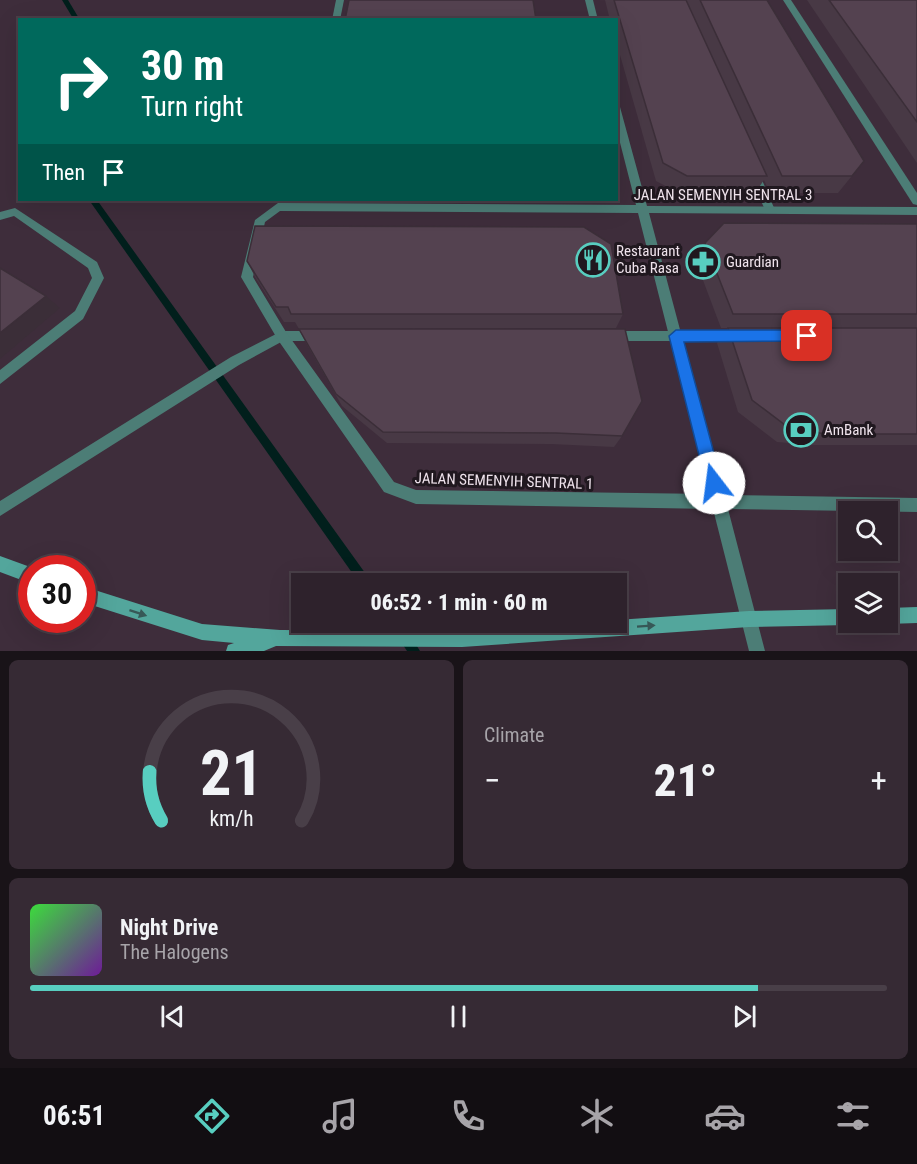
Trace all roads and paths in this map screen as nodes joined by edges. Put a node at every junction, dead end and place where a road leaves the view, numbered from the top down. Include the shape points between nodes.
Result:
1 (340, 0) edge
2 (589, 0) edge
3 (787, 0) edge
4 (336, 18) edge
5 (594, 18) edge
6 (618, 115) edge
7 (752, 168) edge
8 (917, 201) edge
9 (278, 207) joint
10 (643, 209) junction
11 (770, 210) junction
12 (917, 211) edge
13 (0, 216) edge
14 (282, 336) junction
15 (330, 336) edge
16 (604, 336) edge
17 (676, 336) junction
18 (756, 336) edge
19 (0, 378) edge
20 (719, 504) junction
21 (917, 505) edge
22 (0, 509) edge
23 (0, 564) edge
24 (18, 571) edge
25 (96, 598) edge
26 (917, 615) edge
27 (898, 616) edge
28 (838, 617) edge
29 (749, 619) junction
30 (280, 638) junction
31 (234, 651) edge
32 (757, 651) edge

1 - 4 street
2 - 5 street
3 - 8 street
6 - 10 street
7 - 11 street
9 - 10 street, JALAN SEMENYIH SENTRAL 3
9 - 14 street, JALAN SEMENYIH SENTRAL 1 via 260,220 247,277
10 - 11 street, JALAN SEMENYIH SENTRAL 3
10 - 17 street
11 - 12 street, JALAN SEMENYIH SENTRAL 3
13 - 19 street via 15,212 93,264 98,278 79,315
14 - 15 street
14 - 20 street, JALAN SEMENYIH SENTRAL 1 via 389,488 416,497
14 - 22 street via 235,361
16 - 17 street
17 - 18 street
17 - 20 street
20 - 21 street, JALAN SEMENYIH SENTRAL 1
20 - 29 street
23 - 24 street
25 -> 30 street via 202,632
26 - 27 street
28 - 29 street
30 -> 29 street via 462,639
29 - 32 street
30 - 31 street

